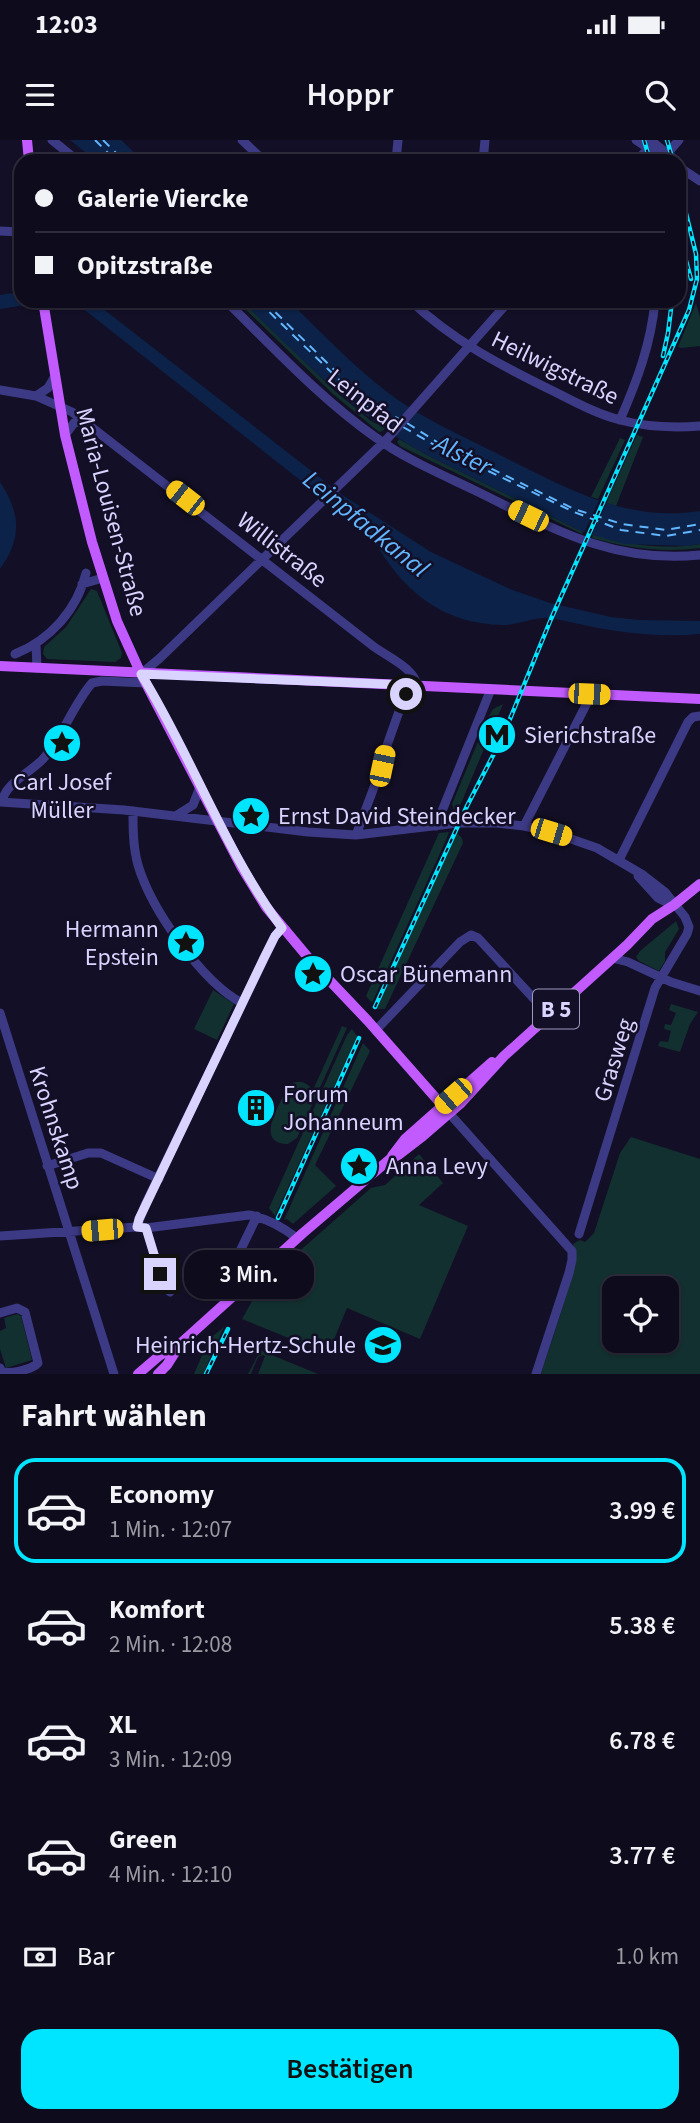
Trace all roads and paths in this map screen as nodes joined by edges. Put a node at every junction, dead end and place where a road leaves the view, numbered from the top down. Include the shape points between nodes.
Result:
1 (52, 140) edge
2 (242, 140) edge
3 (636, 140) edge
4 (679, 140) edge
5 (651, 144) edge
6 (70, 154) edge
7 (257, 154) edge
8 (668, 154) edge
9 (686, 170) edge
10 (700, 181) edge
11 (44, 308) edge
12 (233, 308) edge
13 (420, 308) edge
14 (503, 308) edge
15 (654, 308) edge
16 (469, 347) junction
17 (55, 376) junction
18 (0, 390) edge
19 (36, 396) junction
20 (60, 405) junction
21 (620, 420) junction
22 (85, 421) junction
23 (700, 426) edge
24 (65, 435) junction
25 (383, 443) junction
26 (700, 555) edge
27 (263, 559) junction
28 (86, 573) dead end
29 (103, 578) junction
30 (82, 584) junction
31 (36, 645) junction
32 (15, 654) dead end
33 (0, 666) edge
34 (37, 668) junction
35 (90, 670) junction
36 (144, 678) junction
37 (102, 681) junction
38 (412, 686) junction
39 (491, 689) junction
40 (589, 694) junction
41 (700, 699) edge
42 (700, 716) edge
43 (200, 787) junction
44 (1, 802) edge
45 (133, 811) junction
46 (177, 816) junction
47 (218, 820) junction
48 (436, 826) junction
49 (524, 826) junction
50 (356, 835) junction
51 (620, 860) junction
52 (700, 884) edge
53 (674, 905) junction
54 (282, 928) junction
55 (612, 958) junction
56 (660, 978) junction
57 (700, 990) edge
58 (242, 1003) junction
59 (0, 1013) edge
60 (549, 1015) junction
61 (376, 1030) junction
62 (446, 1110) junction
63 (47, 1166) junction
64 (159, 1179) junction
65 (257, 1216) junction
66 (141, 1228) junction
67 (69, 1232) junction
68 (579, 1234) dead end
69 (0, 1236) edge
70 (297, 1238) junction
71 (226, 1280) dead end
72 (170, 1292) dead end
73 (0, 1312) edge
74 (180, 1344) junction
75 (0, 1368) edge
76 (114, 1374) edge
77 (138, 1374) edge
78 (158, 1374) edge
79 (536, 1374) edge

1 - 6 street
2 - 7 street
3 - 5 street
4 - 8 street
9 - 10 street
11 - 17 main road, Maria-Louisen-Straße
12 - 25 street, Leinpfad via 319,391
13 - 16 street, Heilwigstraße
14 - 16 street
15 - 21 street via 646,355
16 - 21 street, Heilwigstraße
16 - 25 street
17 - 19 street
17 - 20 main road, Maria-Louisen-Straße
18 - 19 street, Willistraße
19 - 20 street, Willistraße
20 - 22 street, Willistraße
20 - 24 main road, Maria-Louisen-Straße
21 - 23 street, Heilwigstraße via 652,427
22 - 24 street via 74,423
22 - 27 street, Willistraße
24 - 29 main road, Maria-Louisen-Straße
25 - 26 street, Leinpfad via 589,543 643,555
25 - 27 street
27 - 36 street
27 - 38 street, Willistraße via 411,672 416,679
28 - 30 street
29 - 30 street
29 - 36 main road, Maria-Louisen-Straße
30 - 31 street via 60,622
31 - 32 street
31 - 34 street
33 - 34 main road
34 - 35 main road
35 - 36 main road
35 - 37 street
36 - 37 street
36 - 38 main road
36 - 43 main road, Maria-Louisen-Straße
37 - 44 street via 89,686 48,752 7,790
38 - 39 main road
38 - 50 street
39 - 40 main road
39 - 48 street
40 - 41 main road
40 - 49 street
42 - 51 street via 688,722
43 - 46 street via 193,805
43 - 47 main road, Maria-Louisen-Straße
44 - 45 street
45 - 46 street
45 - 58 street via 139,867 155,903 196,964 220,989
46 - 47 street
47 - 50 street
47 - 54 main road, Maria-Louisen-Straße via 252,885
48 - 49 street via 497,822
48 - 50 street
49 - 51 street via 572,839
51 - 53 street via 665,892
52 - 53 main road, B 5
53 - 55 main road, B 5 via 657,925
53 - 56 street, Grasweg via 685,917 687,934
54 - 58 street
54 - 61 main road, Maria-Louisen-Straße
55 - 56 street
55 - 60 main road, B 5
56 - 57 street
56 - 68 street, Grasweg
58 - 64 street
59 - 63 street, Krohnskamp
60 - 61 street via 471,935
60 - 62 main road, B 5 via 502,1057 470,1095
61 - 62 main road, Maria-Louisen-Straße
62 - 70 main road, B 5 via 405,1139 390,1159
62 - 79 street, Maria-Louisen-Straße via 573,1255
63 - 64 street via 101,1153
63 - 67 street, Krohnskamp
64 - 66 street via 139,1219
65 - 66 street
65 - 70 street
65 - 71 street
66 - 67 street
66 - 72 street
67 - 69 street
67 - 76 street, Krohnskamp
70 - 74 main road, B 5
73 - 75 street via 17,1308 25,1312 38,1363 8,1374
74 - 77 main road, B 5
74 - 78 main road, B 5

